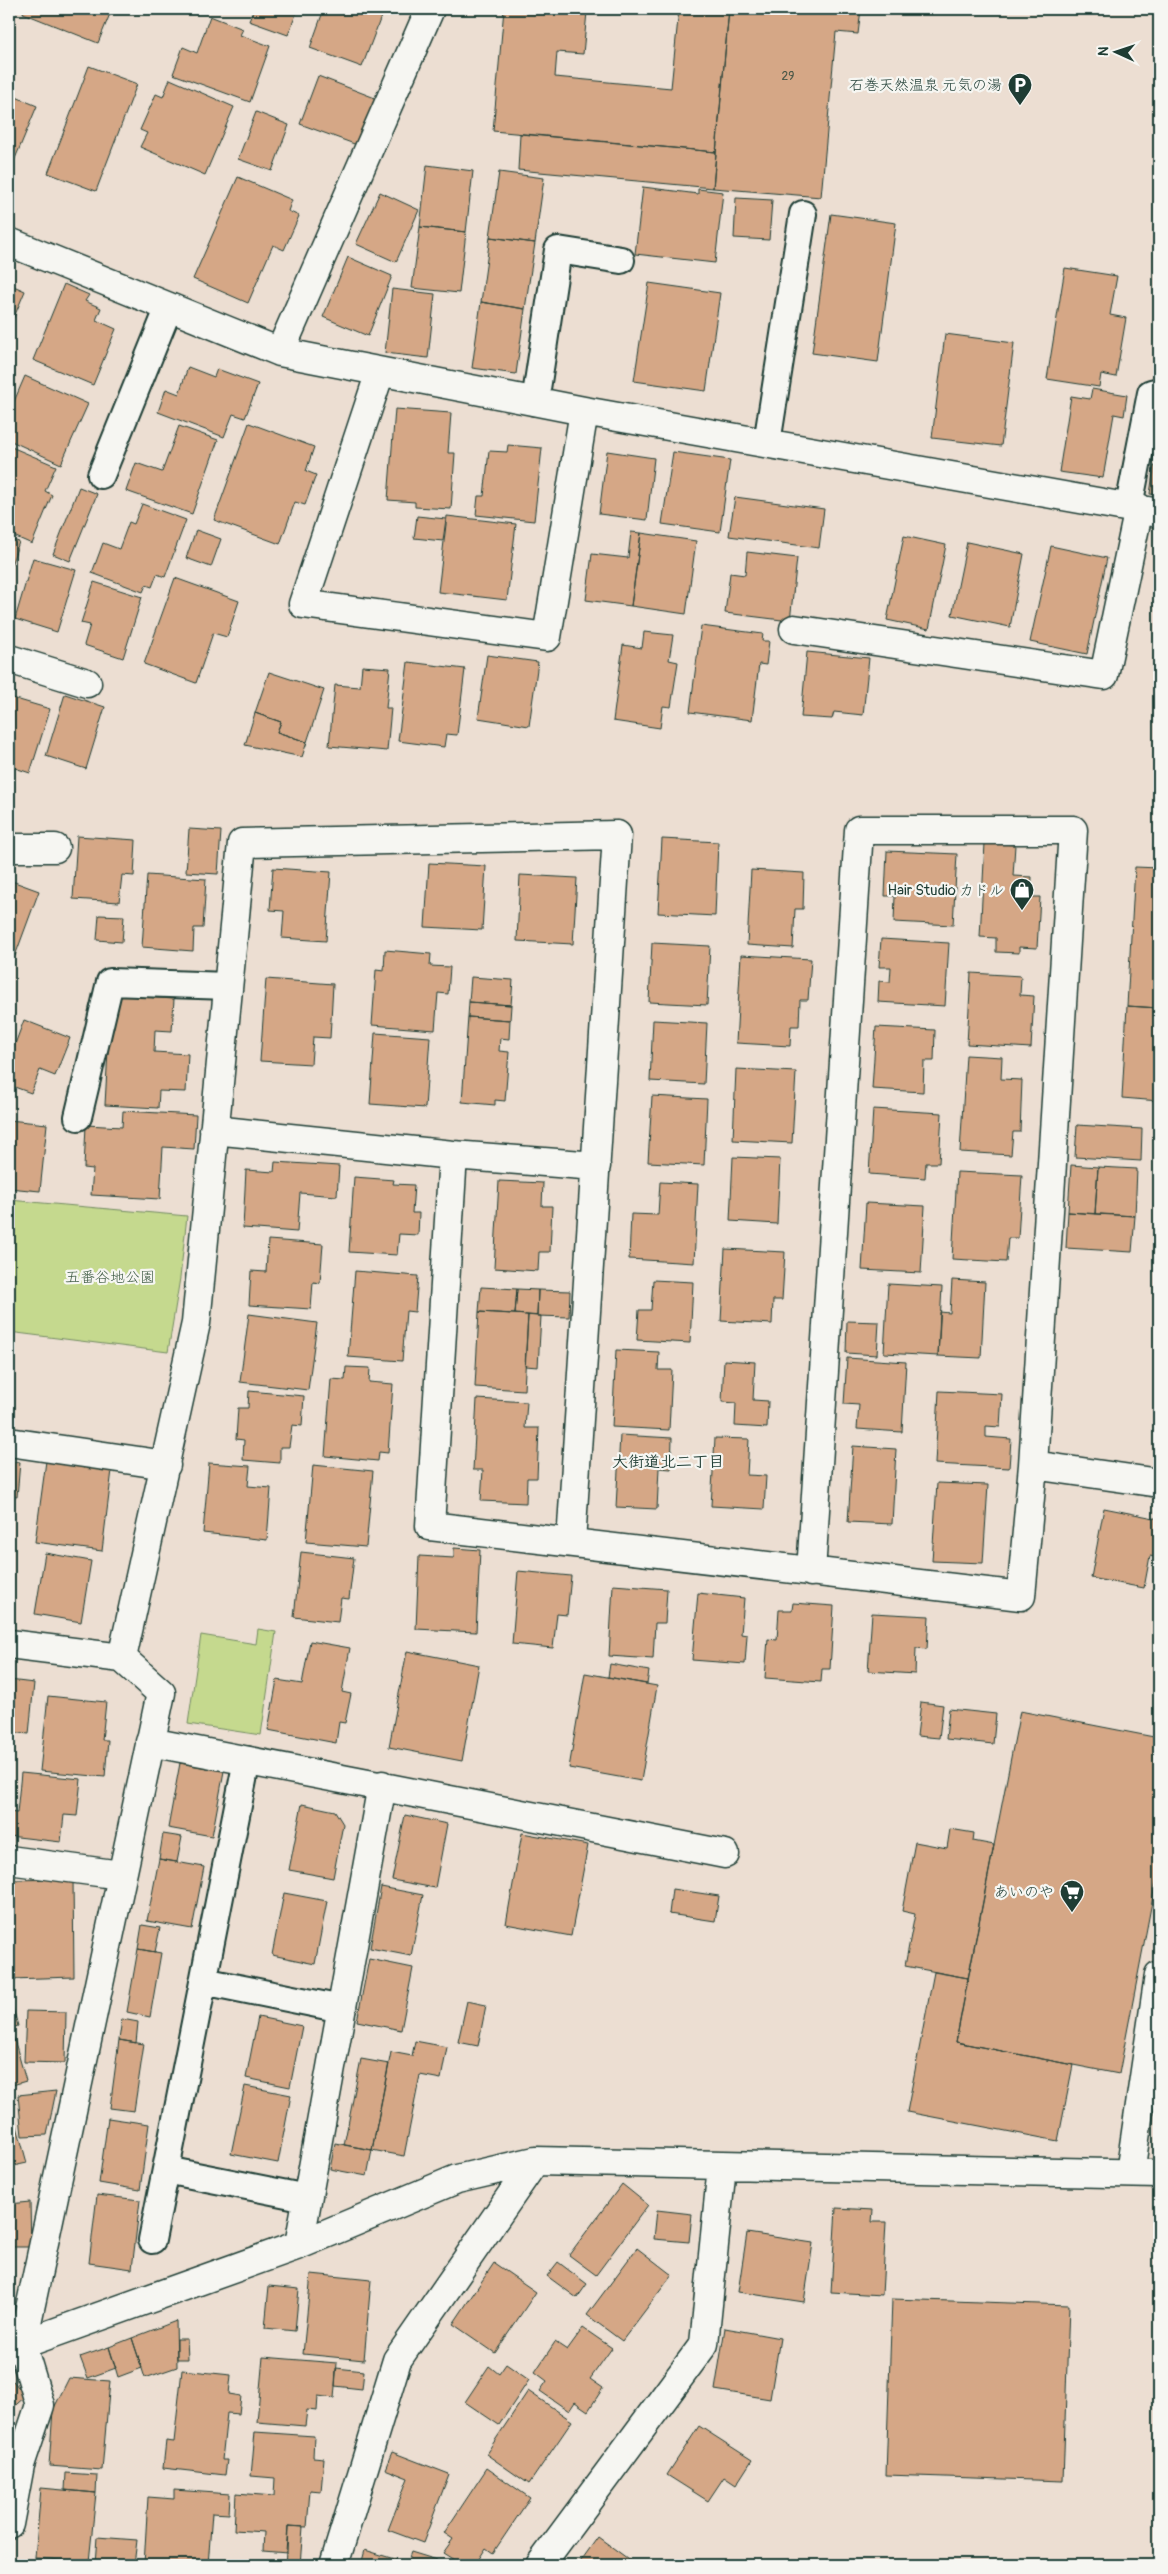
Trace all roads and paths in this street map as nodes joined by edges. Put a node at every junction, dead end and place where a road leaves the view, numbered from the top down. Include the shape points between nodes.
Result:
1 (430, 9) edge
2 (803, 214) dead end
3 (9, 242) edge
4 (621, 260) dead end
5 (169, 307) junction
6 (280, 352) junction
7 (380, 372) junction
8 (1159, 392) edge
9 (535, 402) junction
10 (584, 412) junction
11 (767, 444) junction
12 (101, 475) dead end
13 (1143, 509) edge
14 (794, 629) dead end
15 (9, 659) edge
16 (87, 683) dead end
17 (9, 848) edge
18 (55, 848) dead end
19 (228, 986) junction
20 (78, 1116) dead end
21 (214, 1130) junction
22 (452, 1155) junction
23 (596, 1166) junction
24 (9, 1442) edge
25 (166, 1465) junction
26 (1033, 1465) junction
27 (1159, 1483) edge
28 (571, 1542) junction
29 (811, 1572) junction
30 (9, 1644) edge
31 (122, 1658) junction
32 (150, 1742) junction
33 (247, 1760) junction
34 (382, 1785) junction
35 (724, 1854) dead end
36 (9, 1860) edge
37 (121, 1874) junction
38 (1159, 1975) edge
39 (203, 1981) junction
40 (342, 2009) junction
41 (534, 2161) junction
42 (722, 2166) junction
43 (166, 2170) junction
44 (1130, 2173) junction
45 (1159, 2174) edge
46 (307, 2198) junction
47 (152, 2240) dead end
48 (299, 2246) junction
49 (9, 2320) edge
50 (16, 2348) edge
51 (9, 2524) edge
52 (334, 2565) edge
53 (540, 2565) edge

1 - 6 street
2 - 11 lane
3 - 5 street
4 - 9 lane via 558,250
5 - 6 street
5 - 12 lane
6 - 7 street
7 - 9 street
7 - 10 street via 303,604 547,636
8 - 13 lane via 1151,393
9 - 10 street
10 - 11 street
11 - 13 street
13 - 14 street via 1104,675
15 - 16 street
17 - 18 street
19 - 20 lane via 110,982
19 - 21 street
19 - 23 street via 242,843 617,835
21 - 22 street
21 - 25 street via 196,1323
22 - 23 street
22 - 28 street via 430,1526
23 - 28 street
24 - 25 street
25 - 31 street
26 - 27 street
26 - 29 street via 1021,1596
26 - 29 street via 1073,830 860,830
28 - 29 street
30 - 31 street
31 - 32 street via 161,1693
32 - 33 street
32 - 37 street
33 - 34 street
33 - 39 lane
34 - 35 street
34 - 40 street
36 - 37 street
37 - 50 street
38 - 44 street
39 - 40 lane
39 - 43 lane
40 - 46 street
41 - 42 street
41 - 48 street via 457,2179
41 - 52 street via 396,2360
42 - 44 street
42 - 53 street via 704,2344
43 - 46 lane
43 - 47 lane
44 - 45 street
46 - 48 street
48 - 50 street
49 - 50 street
50 - 51 street via 40,2405 20,2465

